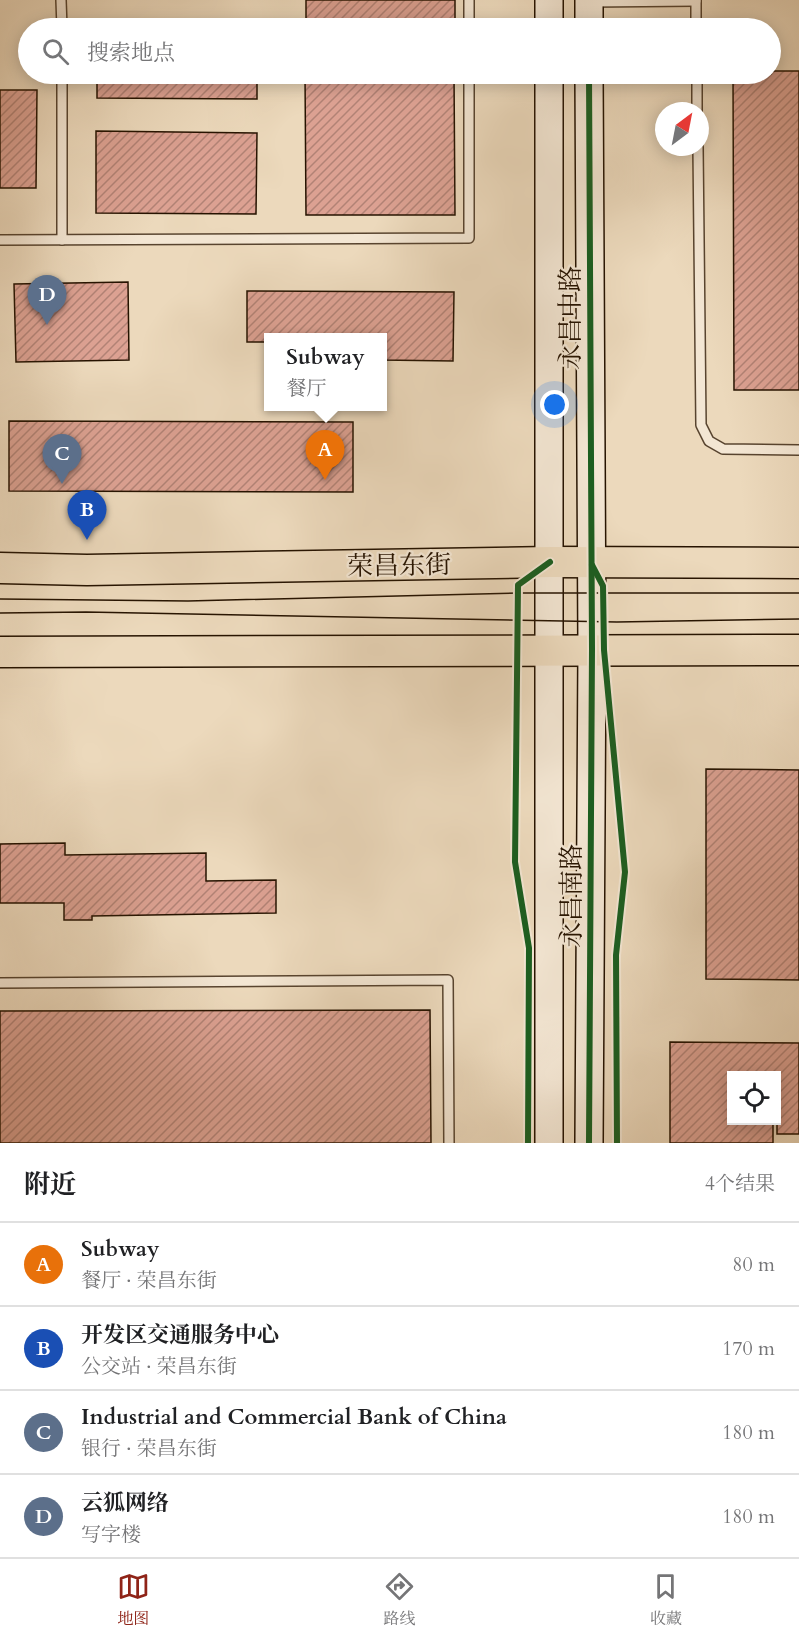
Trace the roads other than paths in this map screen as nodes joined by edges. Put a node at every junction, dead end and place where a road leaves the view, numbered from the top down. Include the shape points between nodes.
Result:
1 (62, 0) edge
2 (469, 0) edge
3 (549, 0) edge
4 (696, 0) edge
5 (589, 10) edge
6 (62, 18) edge
7 (469, 18) edge
8 (549, 18) edge
9 (696, 18) edge
10 (62, 84) edge
11 (469, 84) edge
12 (549, 84) edge
13 (589, 84) edge
14 (697, 84) edge
15 (698, 102) edge
16 (698, 156) edge
17 (0, 240) edge
18 (62, 240) junction
19 (799, 450) edge
20 (550, 562) junction
21 (591, 563) junction
22 (799, 563) edge
23 (0, 568) edge
24 (592, 649) junction
25 (549, 650) junction
26 (799, 650) edge
27 (0, 652) edge
28 (0, 984) edge
29 (449, 1143) edge
30 (549, 1143) edge
31 (589, 1143) edge

1 - 6 lane
2 - 7 lane
3 - 8 street
4 - 5 lane
4 - 9 lane
10 - 18 lane
11 - 18 lane via 469,238
12 - 20 street, 永昌中路
13 - 21 street, 永昌中路
14 - 15 lane
16 - 19 lane via 702,425 708,441 723,449
17 - 18 lane
20 - 21 main road, 荣昌东街
20 - 23 main road, 荣昌东街
20 - 25 street, 永昌中路
21 - 22 main road, 荣昌东街
21 - 24 street, 永昌中路
24 - 25 main road
24 - 26 main road
24 - 31 street, 永昌南路
25 - 27 main road
25 - 30 street, 永昌南路
28 - 29 lane via 448,980

